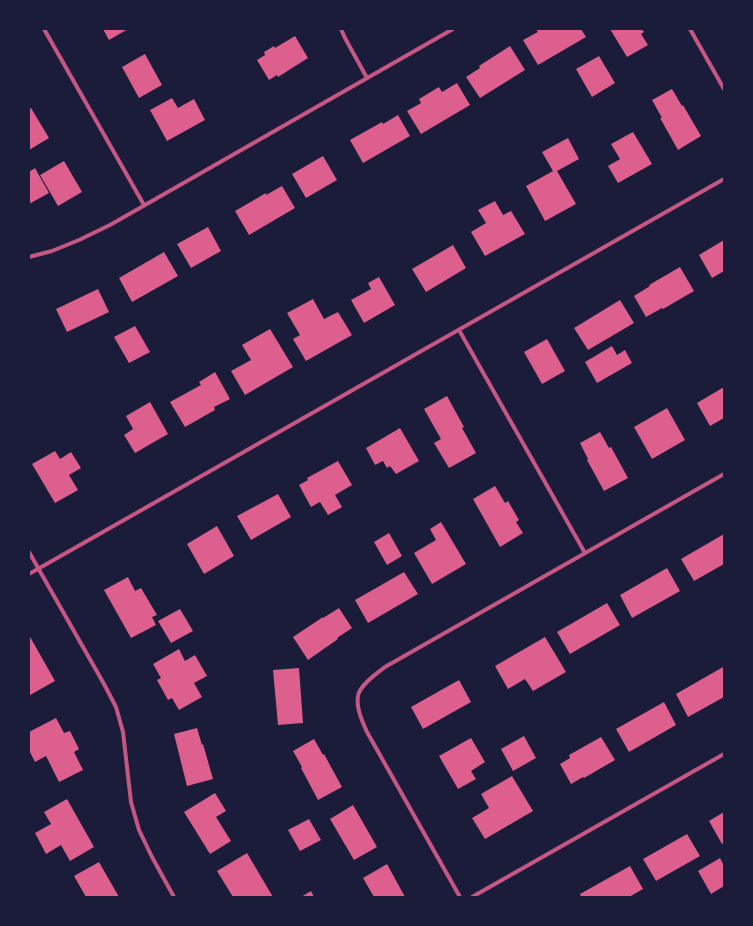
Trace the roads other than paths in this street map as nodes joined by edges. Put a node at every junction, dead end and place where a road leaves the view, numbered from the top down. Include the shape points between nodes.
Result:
1 (44, 29) edge
2 (341, 29) edge
3 (453, 29) edge
4 (690, 29) edge
5 (367, 78) junction
6 (724, 89) edge
7 (724, 179) edge
8 (144, 206) junction
9 (29, 257) edge
10 (459, 330) junction
11 (724, 474) edge
12 (29, 552) edge
13 (585, 553) junction
14 (38, 568) junction
15 (29, 574) edge
16 (724, 754) edge
17 (174, 897) edge
18 (460, 897) edge
19 (472, 897) edge

1 - 8 street
2 - 5 street
3 - 5 street
4 - 6 street
5 - 8 street
7 - 10 street
8 - 9 street via 79,240
10 - 13 street
10 - 14 street
11 - 13 street
12 - 14 street
13 - 18 street via 385,667 365,684 358,695 358,707 366,732
14 - 15 street
14 - 17 street via 116,707 123,732 131,802 139,830
16 - 19 street

